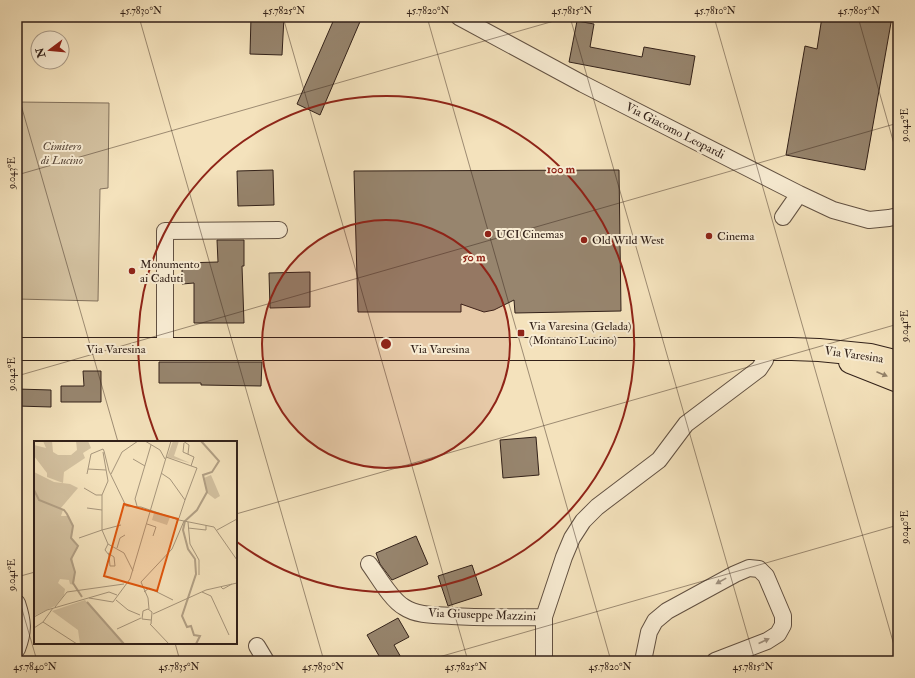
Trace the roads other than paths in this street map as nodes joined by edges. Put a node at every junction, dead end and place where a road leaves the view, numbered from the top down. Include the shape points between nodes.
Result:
1 (459, 17) edge
2 (799, 194) junction
3 (898, 216) edge
4 (783, 217) dead end
5 (279, 230) dead end
6 (17, 349) edge
7 (165, 349) junction
8 (766, 350) junction
9 (819, 350) junction
10 (898, 362) edge
11 (898, 381) edge
12 (369, 564) dead end
13 (17, 603) edge
14 (544, 617) junction
15 (257, 646) dead end
16 (17, 649) edge
17 (266, 661) edge
18 (544, 661) edge
19 (643, 661) edge
20 (715, 661) edge

1 - 2 street, Via Giacomo Leopardi via 583,84
2 - 3 street, Via Giacomo Leopardi via 833,210 869,220
2 - 4 street
5 - 7 street via 165,231
6 - 7 main road, Via Varesina
7 - 8 main road, Via Varesina
8 - 9 main road, Via Varesina
8 - 14 street, Via Giuseppe Mazzini via 765,360 759,369 686,424 659,460 583,521 564,557
9 - 10 main road, Via Varesina via 870,355
9 -> 11 main road, Via Varesina
12 - 14 street, Via Giuseppe Mazzini via 403,607 417,612 464,617
13 - 16 street via 23,625
14 - 18 street, Via Giuseppe Mazzini
15 - 17 street
20 -> 19 street via 767,640 778,634 783,625 784,616 766,576 759,569 749,568 735,574 667,611 655,621 649,632

